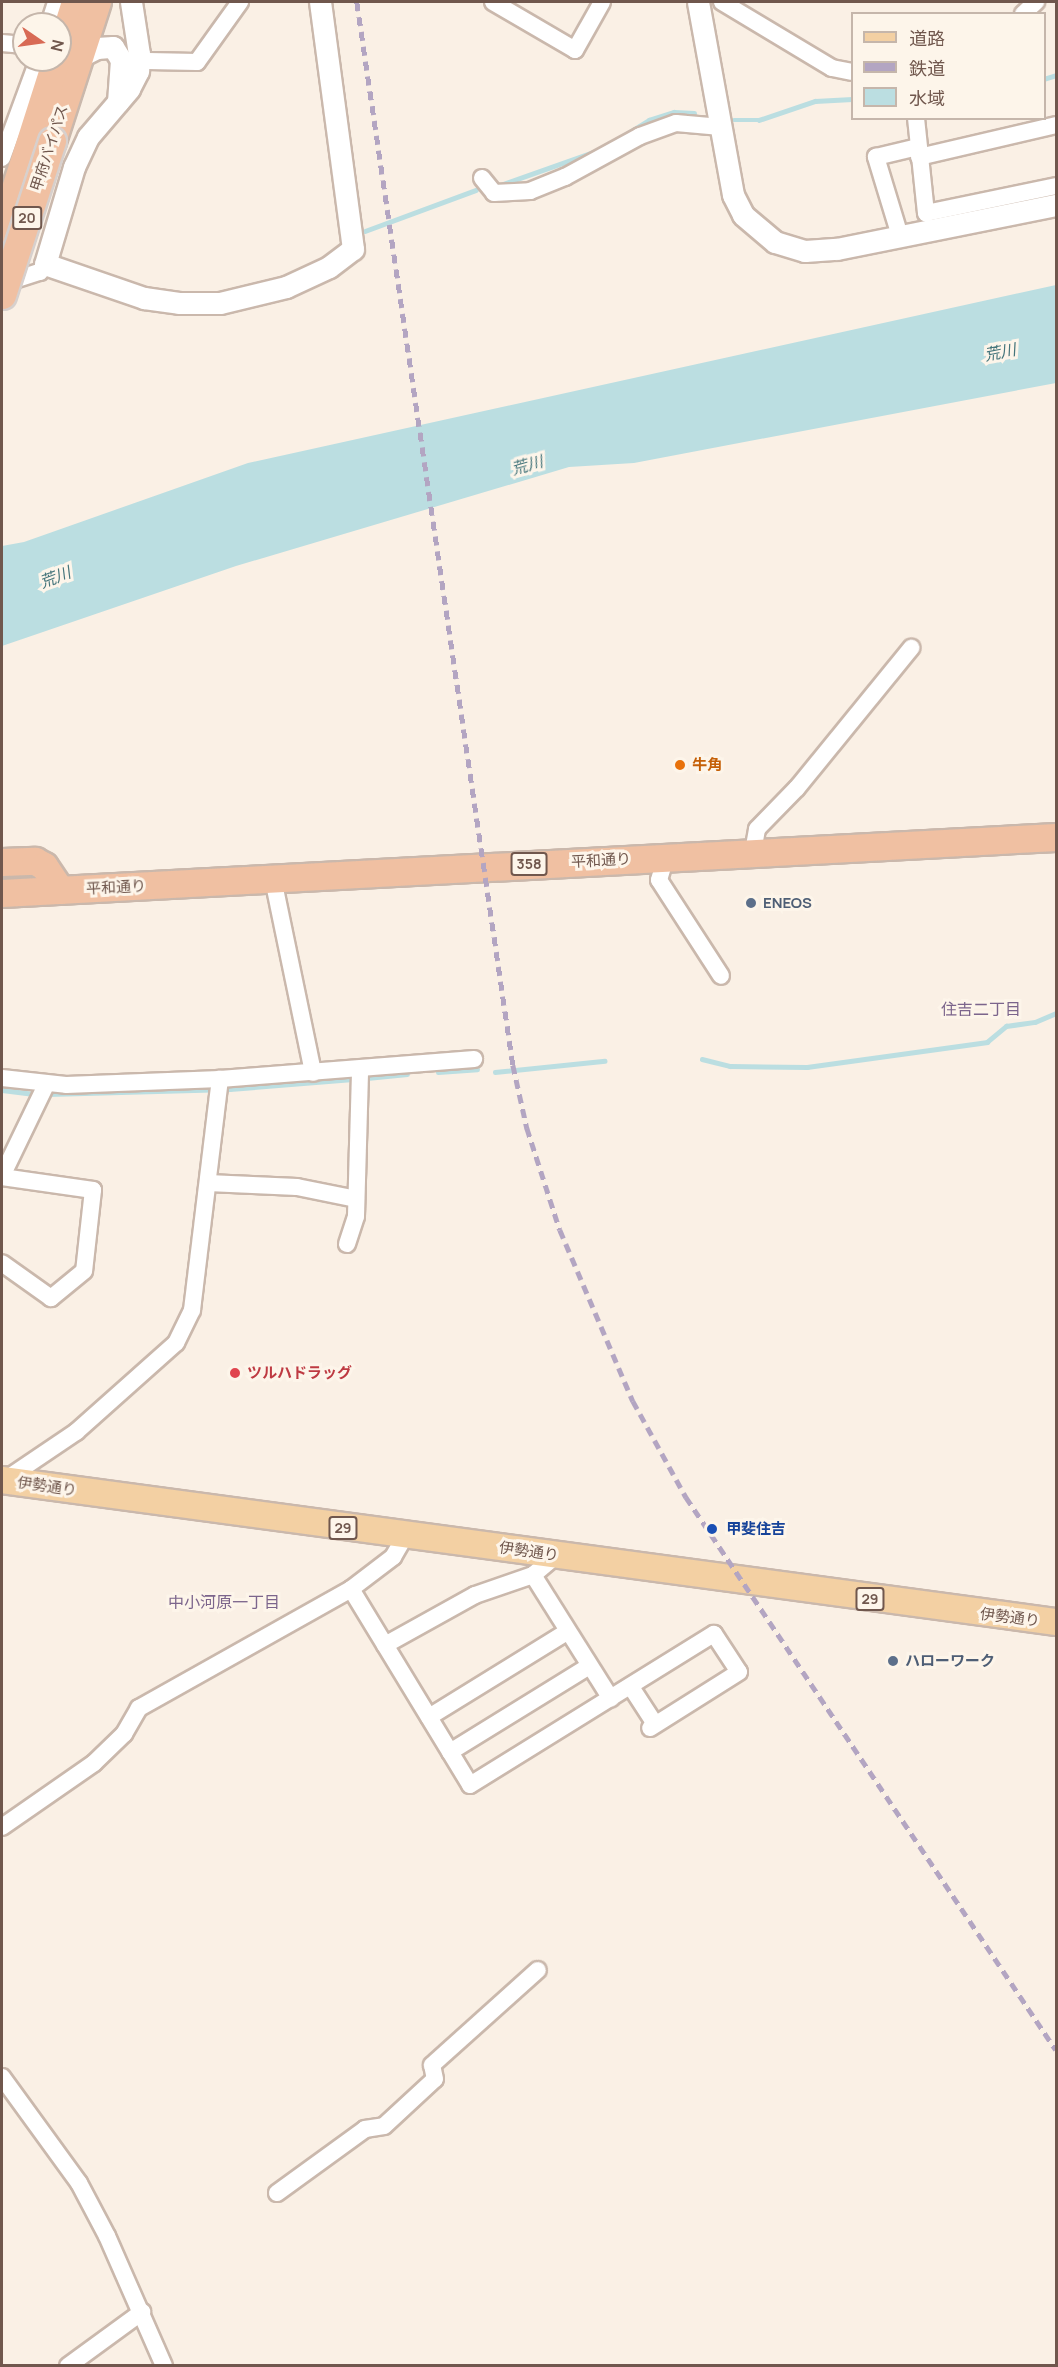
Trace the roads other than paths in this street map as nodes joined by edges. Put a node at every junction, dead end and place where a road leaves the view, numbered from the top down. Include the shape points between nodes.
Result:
1 (75, 2) edge
2 (97, 2) edge
3 (131, 2) edge
4 (240, 2) edge
5 (320, 2) edge
6 (493, 2) edge
7 (602, 2) edge
8 (698, 2) edge
9 (722, 2) edge
10 (72, 18) edge
11 (72, 43) edge
12 (72, 53) edge
13 (148, 61) dead end
14 (34, 72) edge
15 (58, 72) edge
16 (62, 72) edge
17 (851, 72) edge
18 (118, 102) junction
19 (916, 120) edge
20 (1056, 125) edge
21 (722, 126) junction
22 (919, 152) junction
23 (2, 158) edge
24 (482, 178) dead end
25 (1056, 186) edge
26 (1056, 205) edge
27 (2, 229) edge
28 (900, 236) junction
29 (45, 264) junction
30 (2, 284) edge
31 (2, 295) edge
32 (911, 648) dead end
33 (1056, 837) edge
34 (753, 852) junction
35 (666, 857) junction
36 (2, 862) edge
37 (273, 879) junction
38 (60, 890) junction
39 (2, 893) edge
40 (721, 976) dead end
41 (474, 1059) dead end
42 (360, 1069) junction
43 (313, 1073) junction
44 (2, 1078) edge
45 (220, 1079) junction
46 (46, 1085) junction
47 (2, 1176) edge
48 (208, 1183) junction
49 (356, 1199) junction
50 (347, 1244) dead end
51 (2, 1263) edge
52 (3, 1480) edge
53 (405, 1536) junction
54 (557, 1555) junction
55 (533, 1575) junction
56 (351, 1590) junction
57 (1056, 1623) edge
58 (568, 1631) junction
59 (385, 1645) junction
60 (590, 1666) junction
61 (631, 1687) junction
62 (611, 1699) junction
63 (429, 1717) junction
64 (450, 1752) junction
65 (2, 1827) edge
66 (538, 1971) dead end
67 (2, 2077) edge
68 (277, 2193) dead end
69 (142, 2312) junction
70 (68, 2366) edge
71 (164, 2366) edge

1 - 10 highway, 甲府バイパス / 20
2 - 11 highway, 甲府バイパス / 20
3 - 18 street via 140,54 138,71
4 - 13 street via 197,62
5 - 29 street via 353,249 329,267 286,287 220,303 144,298
6 - 7 street via 574,50
8 - 21 street
9 - 17 street via 832,68
12 - 18 street via 113,47 121,60
14 - 23 street
15 - 27 highway, 甲府バイパス / 20 via 40,112
16 - 31 highway, 甲府バイパス / 20, bridge via 52,141
18 - 29 street via 88,137 74,167
19 - 22 street
20 - 22 street
21 - 24 street via 675,123 640,136 566,177 530,191 494,193
21 - 28 street via 733,195 743,215 774,242 804,251
22 - 25 street via 926,213
22 - 28 street via 876,157
26 - 28 street
29 - 30 street via 40,272
32 - 34 street via 797,788 757,829
33 - 34 highway, 平和通り / 358
34 - 35 highway, 平和通り / 358
35 - 37 highway, 平和通り / 358
35 - 40 street via 659,880
36 - 38 highway via 35,861 44,866
37 - 38 highway, 平和通り / 358
37 - 43 street
38 - 39 highway, 平和通り / 358
41 - 42 street
42 - 43 street
42 - 49 street
43 - 45 street
44 - 46 street
45 - 46 street
45 - 48 street
46 - 47 street
47 - 51 street via 93,1190 84,1271 76,1278 51,1298
48 - 49 street via 297,1187
48 - 52 street via 192,1310 176,1343 76,1432
49 - 50 street via 356,1216
52 - 53 main road, 伊勢通り / 29
53 - 54 main road, 伊勢通り / 29
53 - 56 street via 393,1557
54 - 55 street
54 - 57 main road, 伊勢通り / 29
55 - 58 street
55 - 59 street via 475,1595
56 - 59 street
56 - 65 street via 139,1708 124,1734 94,1763
58 - 60 street
58 - 63 street
59 - 63 street
60 - 62 street
60 - 64 street
61 - 61 street via 714,1634 739,1672 652,1726
61 - 62 street
62 - 64 street via 470,1785
63 - 64 street
66 - 68 street via 432,2065 435,2079 384,2126 365,2129
67 - 69 street via 79,2183
69 - 70 street
69 - 71 street

